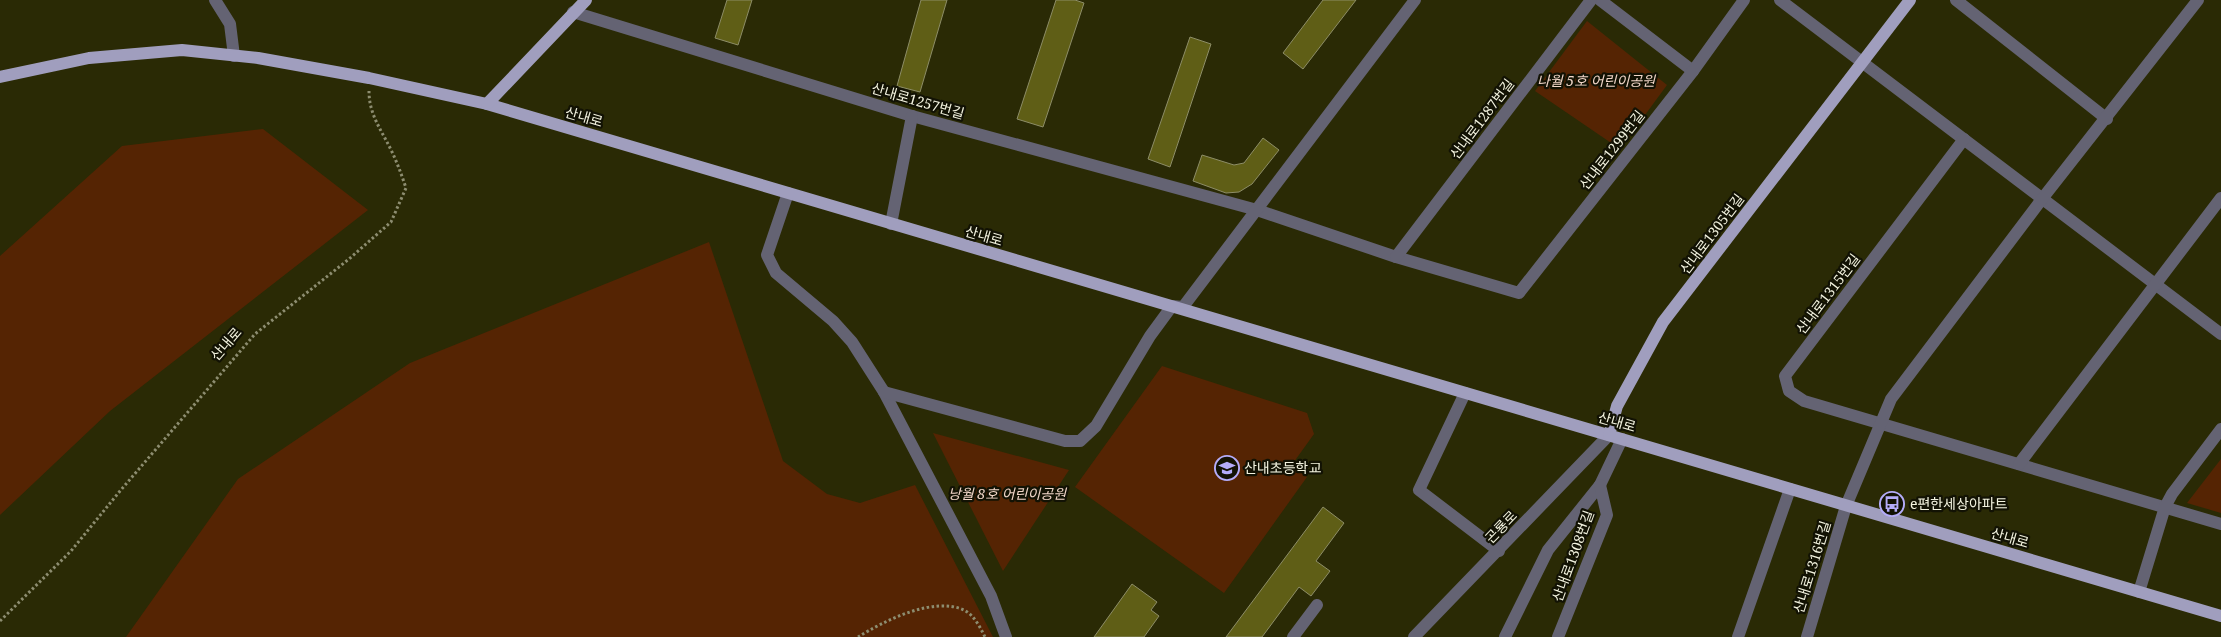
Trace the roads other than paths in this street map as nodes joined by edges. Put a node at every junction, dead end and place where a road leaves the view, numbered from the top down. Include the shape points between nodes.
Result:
1 (216, 0) edge
2 (586, 0) edge
3 (1414, 0) edge
4 (1591, 0) edge
5 (1600, 0) edge
6 (1744, 0) edge
7 (1780, 0) edge
8 (1910, 0) edge
9 (1956, 0) edge
10 (2198, 0) edge
11 (573, 12) junction
12 (234, 56) junction
13 (1862, 63) junction
14 (1692, 71) junction
15 (0, 77) edge
16 (487, 104) junction
17 (912, 116) junction
18 (2107, 118) junction
19 (1964, 140) junction
20 (788, 193) junction
21 (2221, 198) edge
22 (2042, 199) junction
23 (1257, 210) junction
24 (891, 224) junction
25 (1396, 257) junction
26 (2154, 284) junction
27 (1172, 306) junction
28 (2221, 334) edge
29 (884, 392) junction
30 (1466, 393) junction
31 (1881, 424) junction
32 (2221, 429) edge
33 (1609, 436) junction
34 (1622, 439) junction
35 (2018, 464) junction
36 (1600, 485) junction
37 (1790, 489) junction
38 (1846, 506) junction
39 (2165, 508) junction
40 (2221, 524) edge
41 (1499, 551) junction
42 (2140, 592) junction
43 (1317, 605) dead end
44 (2221, 616) edge
45 (1006, 637) edge
46 (1294, 637) edge
47 (1414, 637) edge
48 (1505, 637) edge
49 (1558, 637) edge
50 (1738, 637) edge
51 (1807, 637) edge

1 - 12 street via 230,24
2 - 11 main road
3 - 23 street
4 - 25 street, 산내로1287번길
5 - 14 street
6 - 14 street, 산내로1299번길
7 - 13 street
8 - 13 main road, 산내로1305번길
9 - 18 street
10 - 18 street
11 - 16 main road
11 - 17 street, 산내로1257번길
12 - 15 main road, 산내로 via 182,50 98,58
12 - 16 main road, 산내로 via 369,78
13 - 19 street
13 - 33 main road, 산내로1305번길 via 1663,322 1617,406
14 - 25 street, 산내로1299번길 via 1518,293
16 - 20 main road, 산내로
17 - 23 street, 산내로1257번길
17 - 24 street
18 - 22 street
19 - 22 street
19 - 31 street, 산내로1315번길 via 1785,376 1789,391 1804,401
20 - 24 main road, 산내로
20 - 29 street via 768,255 776,273 833,321 852,342
21 - 26 street
22 - 26 street
22 - 31 street via 1891,399
23 - 25 street
23 - 27 street via 1183,307
24 - 27 main road, 산내로
26 - 28 street
26 - 35 street
27 - 29 street via 1150,336 1096,426 1080,441 1065,441
27 - 30 main road, 산내로
29 - 45 street via 991,596
30 - 33 main road, 산내로
30 - 41 street via 1420,490
31 - 35 street, 산내로1315번길
31 - 38 street
32 - 39 street
33 - 34 main road, 산내로
33 - 41 street, 곤룡로
34 - 36 street, 산내로1308번길
34 - 37 main road, 산내로
35 - 39 street, 산내로1315번길
36 - 48 street, 산내로1308번길 via 1548,550
36 - 49 street, 산내로1308번길 via 1607,515
37 - 38 main road, 산내로
37 - 50 street
38 - 42 main road, 산내로
38 - 51 street, 산내로1316번길
39 - 40 street, 산내로1315번길
39 - 42 street
41 - 47 street, 곤룡로
42 - 44 main road, 산내로
43 - 46 street

